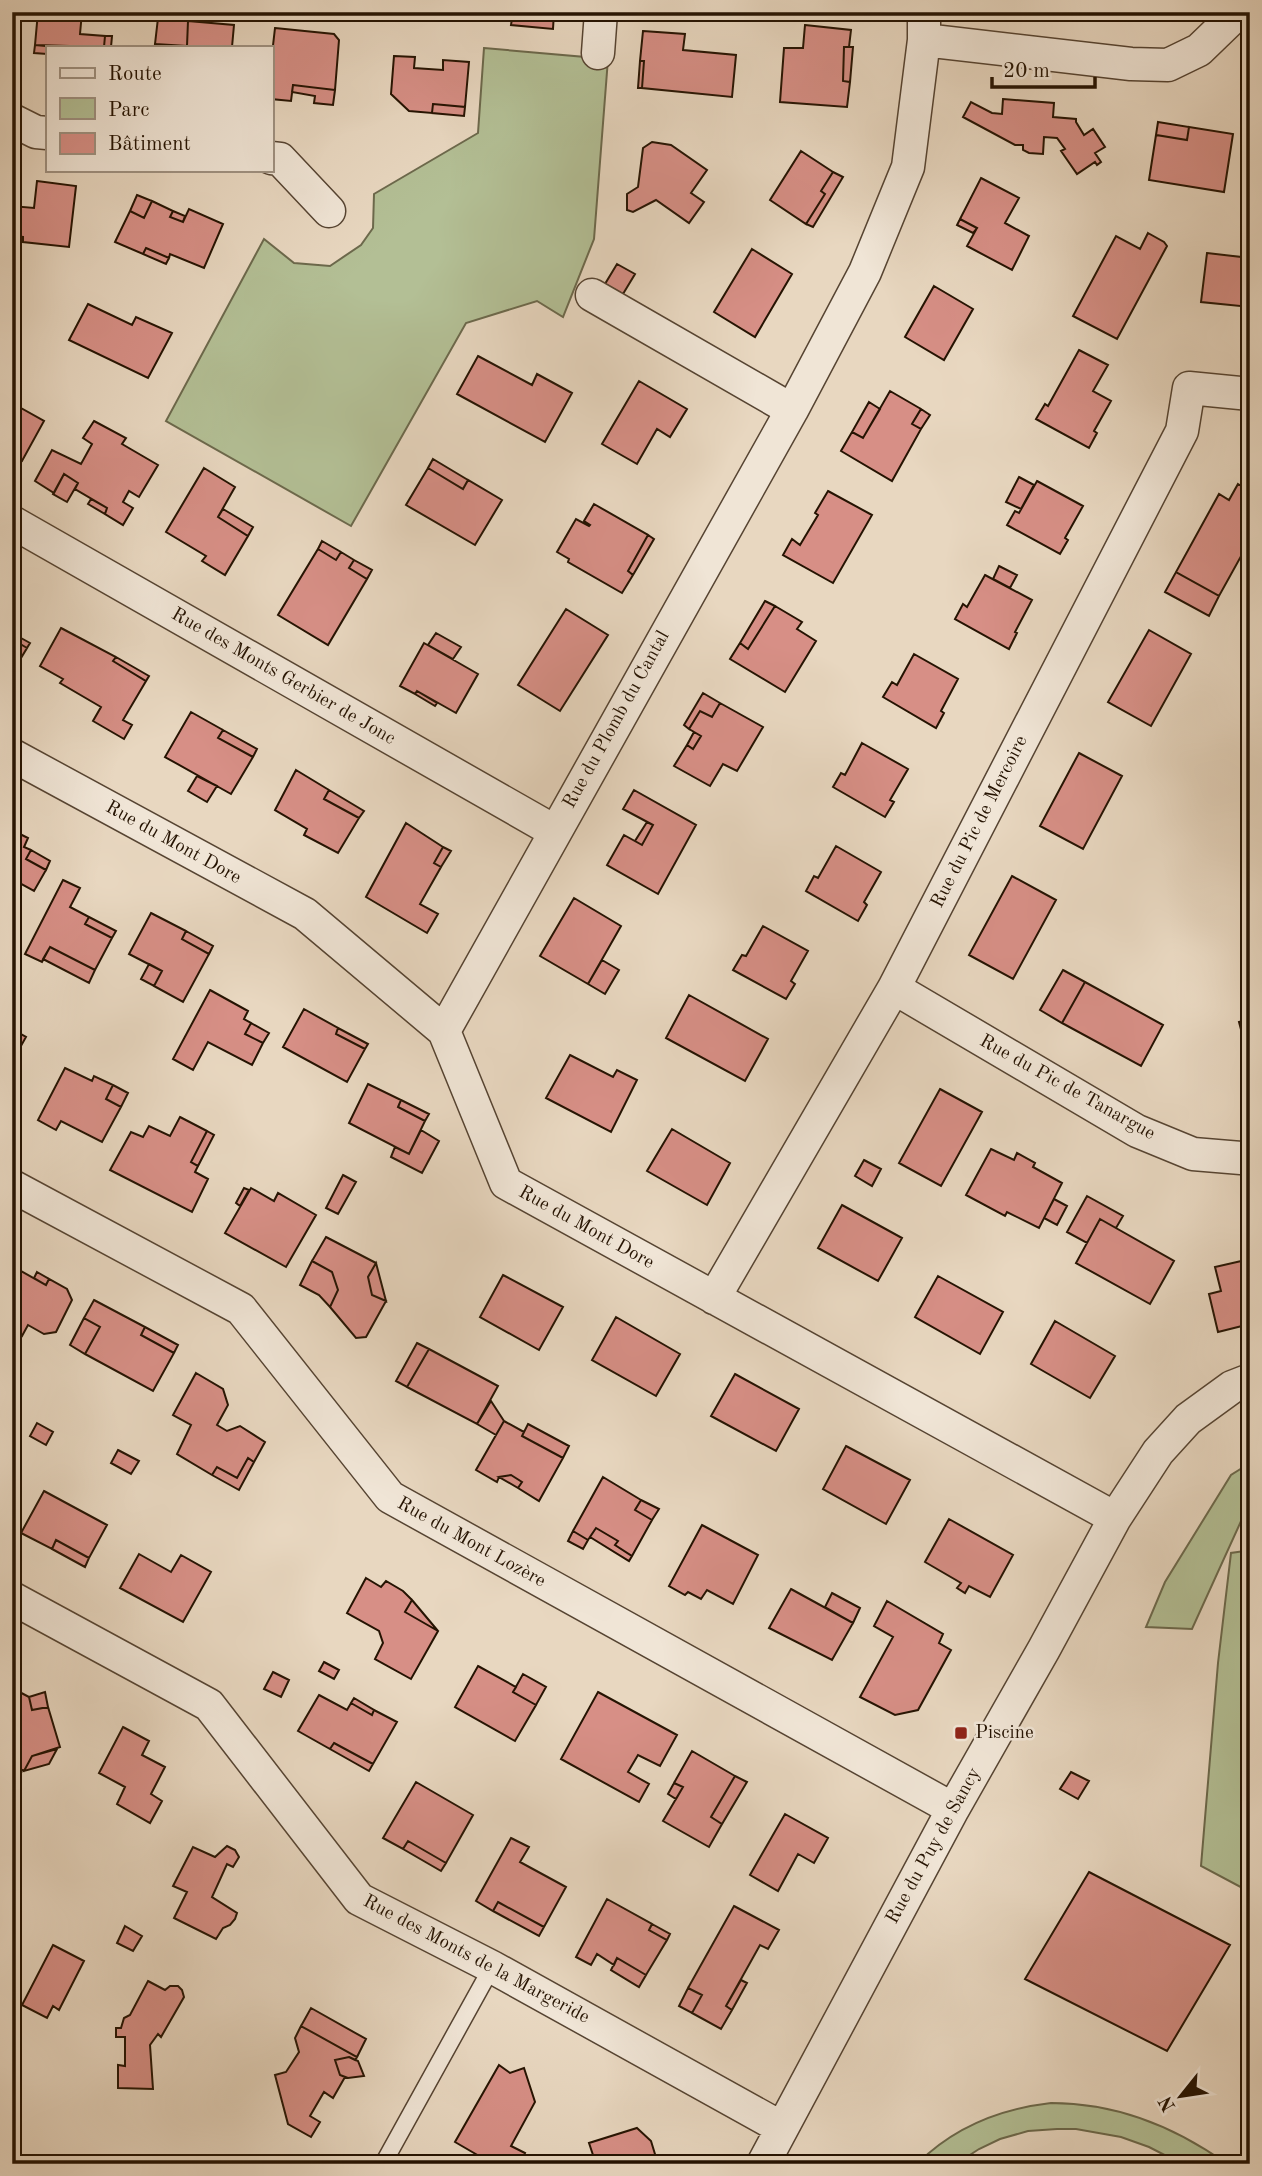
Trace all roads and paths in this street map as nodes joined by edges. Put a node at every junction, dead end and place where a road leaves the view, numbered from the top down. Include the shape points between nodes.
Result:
1 (601, 12) edge
2 (1234, 12) edge
3 (924, 26) edge
4 (598, 53) dead end
5 (12, 120) edge
6 (46, 133) edge
7 (273, 158) edge
8 (329, 211) dead end
9 (592, 295) dead end
10 (1250, 394) edge
11 (792, 410) junction
12 (12, 522) edge
13 (12, 755) edge
14 (554, 831) junction
15 (894, 988) junction
16 (444, 1031) junction
17 (1250, 1156) edge
18 (12, 1186) edge
19 (713, 1298) junction
20 (1250, 1380) edge
21 (1115, 1517) junction
22 (12, 1598) edge
23 (953, 1809) junction
24 (492, 1967) junction
25 (782, 2128) junction
26 (383, 2164) edge
27 (763, 2164) edge

1 - 4 street
2 - 3 street via 1199,50 1168,65 1131,64
3 - 11 street, Rue du Plomb du Cantal via 908,167 865,272
5 - 6 street
7 - 8 street via 281,159
9 - 11 street
10 - 15 street, Rue du Pic de Mercoire via 1189,388 1182,431
11 - 14 street, Rue du Plomb du Cantal
12 - 14 street, Rue des Monts Gerbier de Jonc
13 - 16 street, Rue du Mont Dore via 305,914
14 - 16 street, Rue du Plomb du Cantal
15 - 17 street, Rue du Pic de Tanargue via 1137,1131 1193,1154
15 - 19 street, Rue du Pic de Mercoire
16 - 19 street, Rue du Mont Dore via 506,1183
18 - 23 street, Rue du Mont Lozère via 241,1309 390,1497
19 - 21 street, Rue du Mont Dore
20 - 21 street, Rue du Puy de Sancy via 1232,1387 1188,1419 1158,1452
21 - 23 street, Rue du Puy de Sancy
22 - 24 street, Rue des Monts de la Margeride via 209,1705 359,1899
23 - 25 street, Rue du Puy de Sancy
24 - 25 street, Rue des Monts de la Margeride
24 - 26 lane
25 - 27 street, Rue du Puy de Sancy

